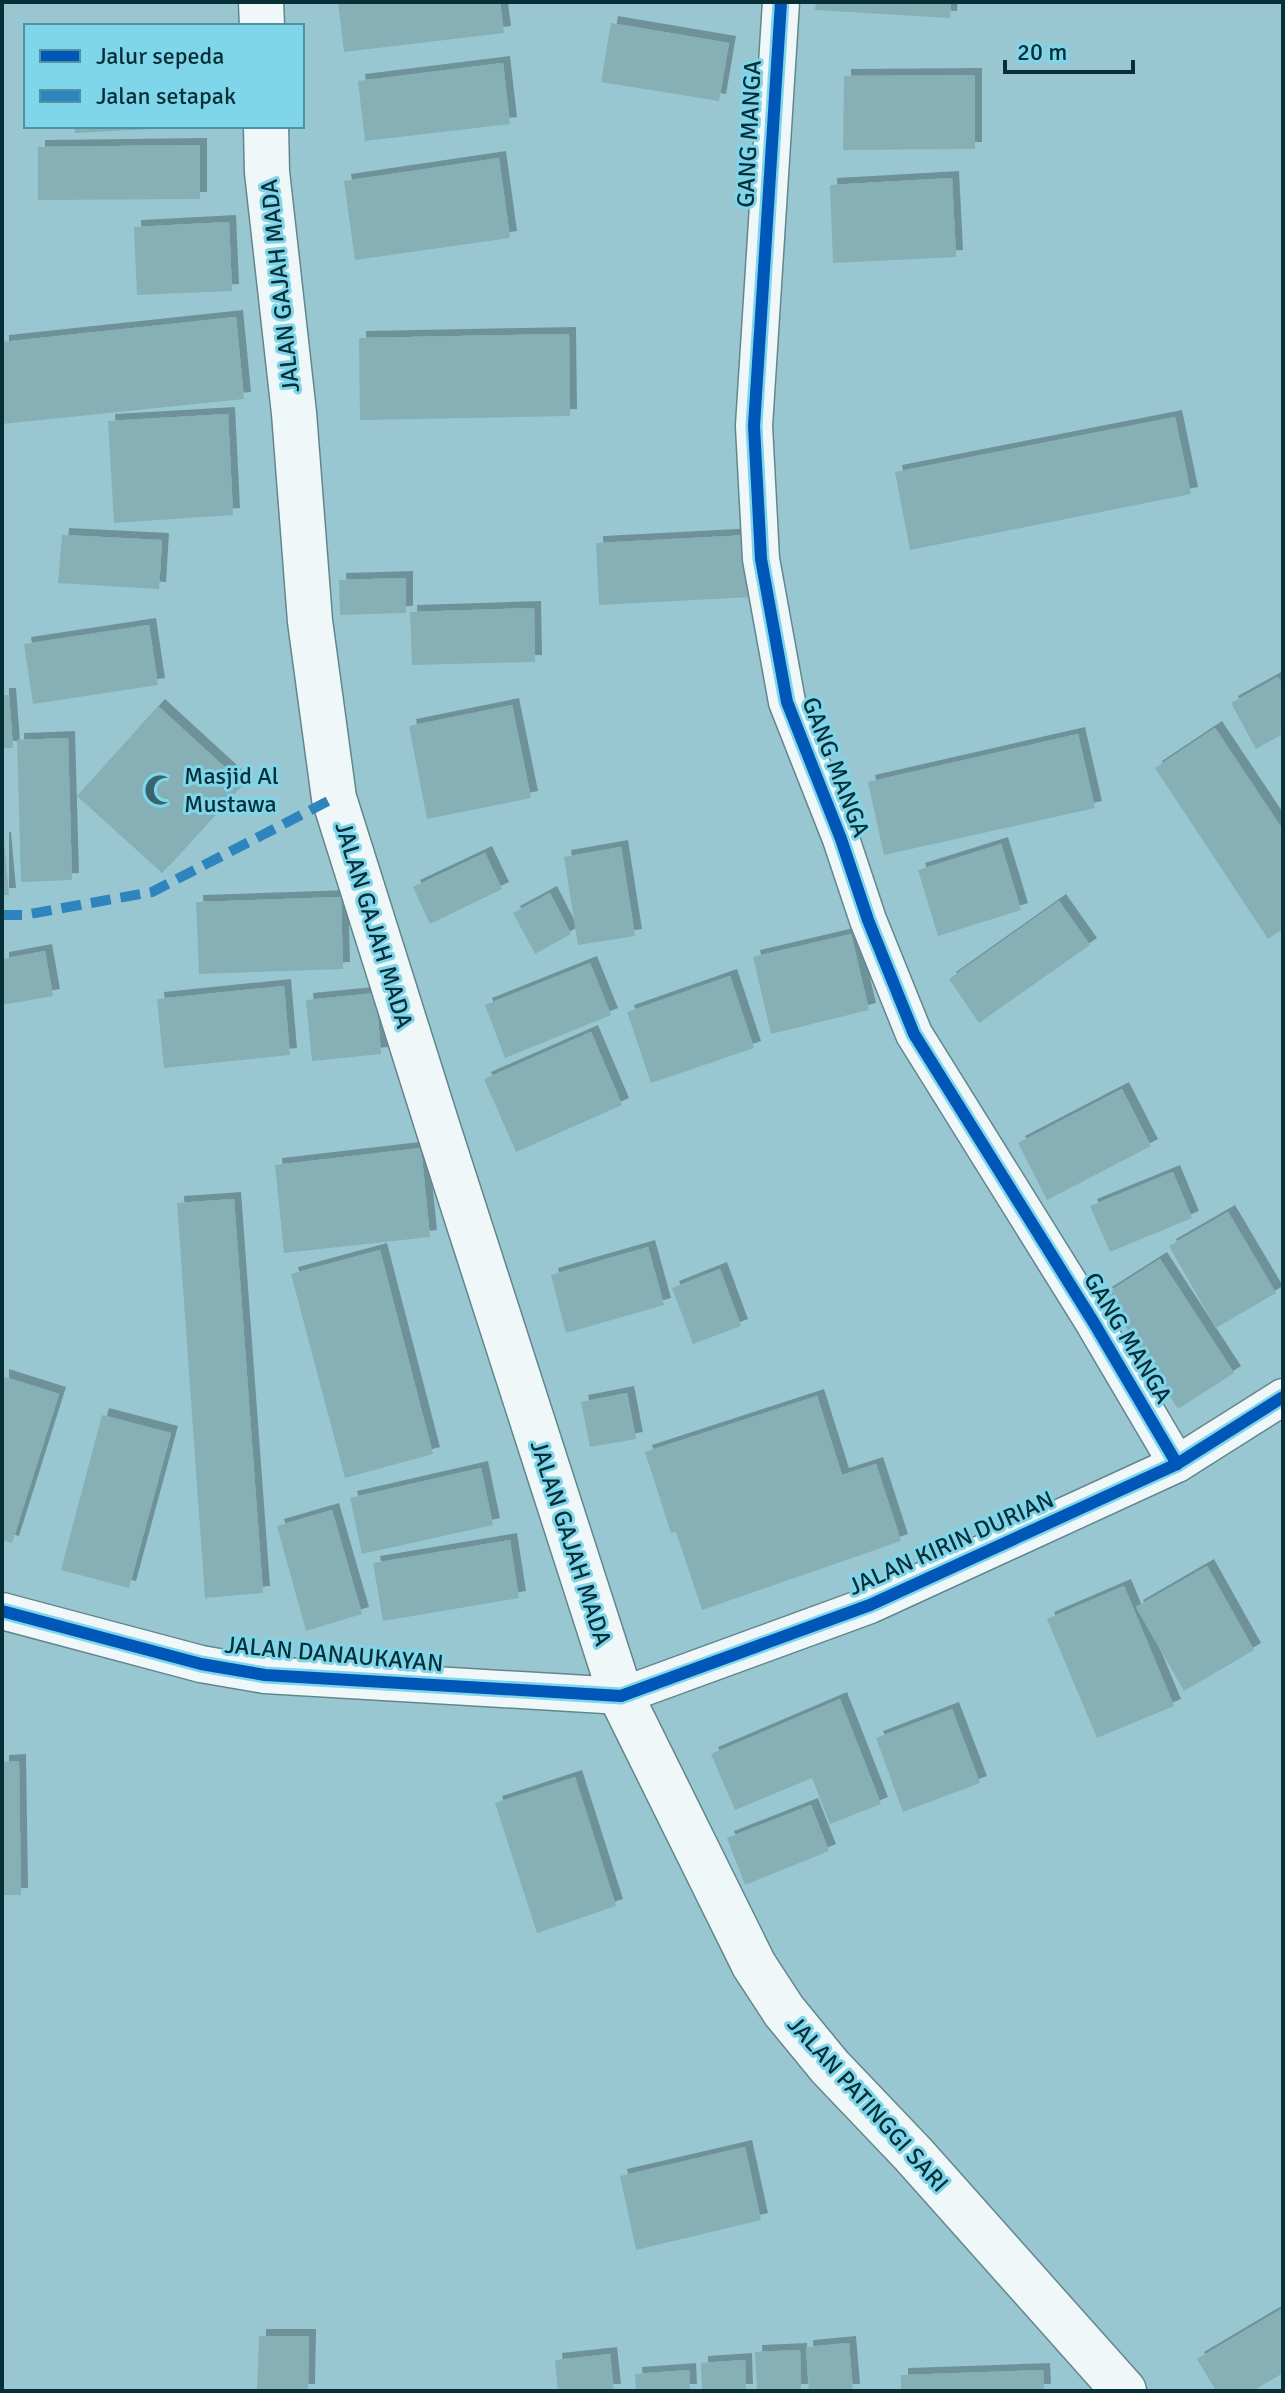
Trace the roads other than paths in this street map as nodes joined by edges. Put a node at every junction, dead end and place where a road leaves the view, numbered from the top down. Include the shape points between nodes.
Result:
1 (261, 2) edge
2 (781, 2) edge
3 (262, 24) edge
4 (266, 128) edge
5 (1283, 1397) edge
6 (1177, 1464) junction
7 (2, 1611) edge
8 (621, 1696) junction
9 (1124, 2391) edge

1 - 3 main road
2 - 6 street, GANG MANGA via 754,426 761,559 787,702 914,1034
4 - 8 main road, JALAN GAJAH MADA via 310,621 334,798
5 - 6 street, JALAN KIRIN DURIAN
6 - 8 street, JALAN KIRIN DURIAN via 870,1605
7 - 8 street, JALAN DANAUKAYAN via 201,1664 265,1675
8 - 9 main road, JALAN PATINGGI SARI via 754,1965 784,2011

